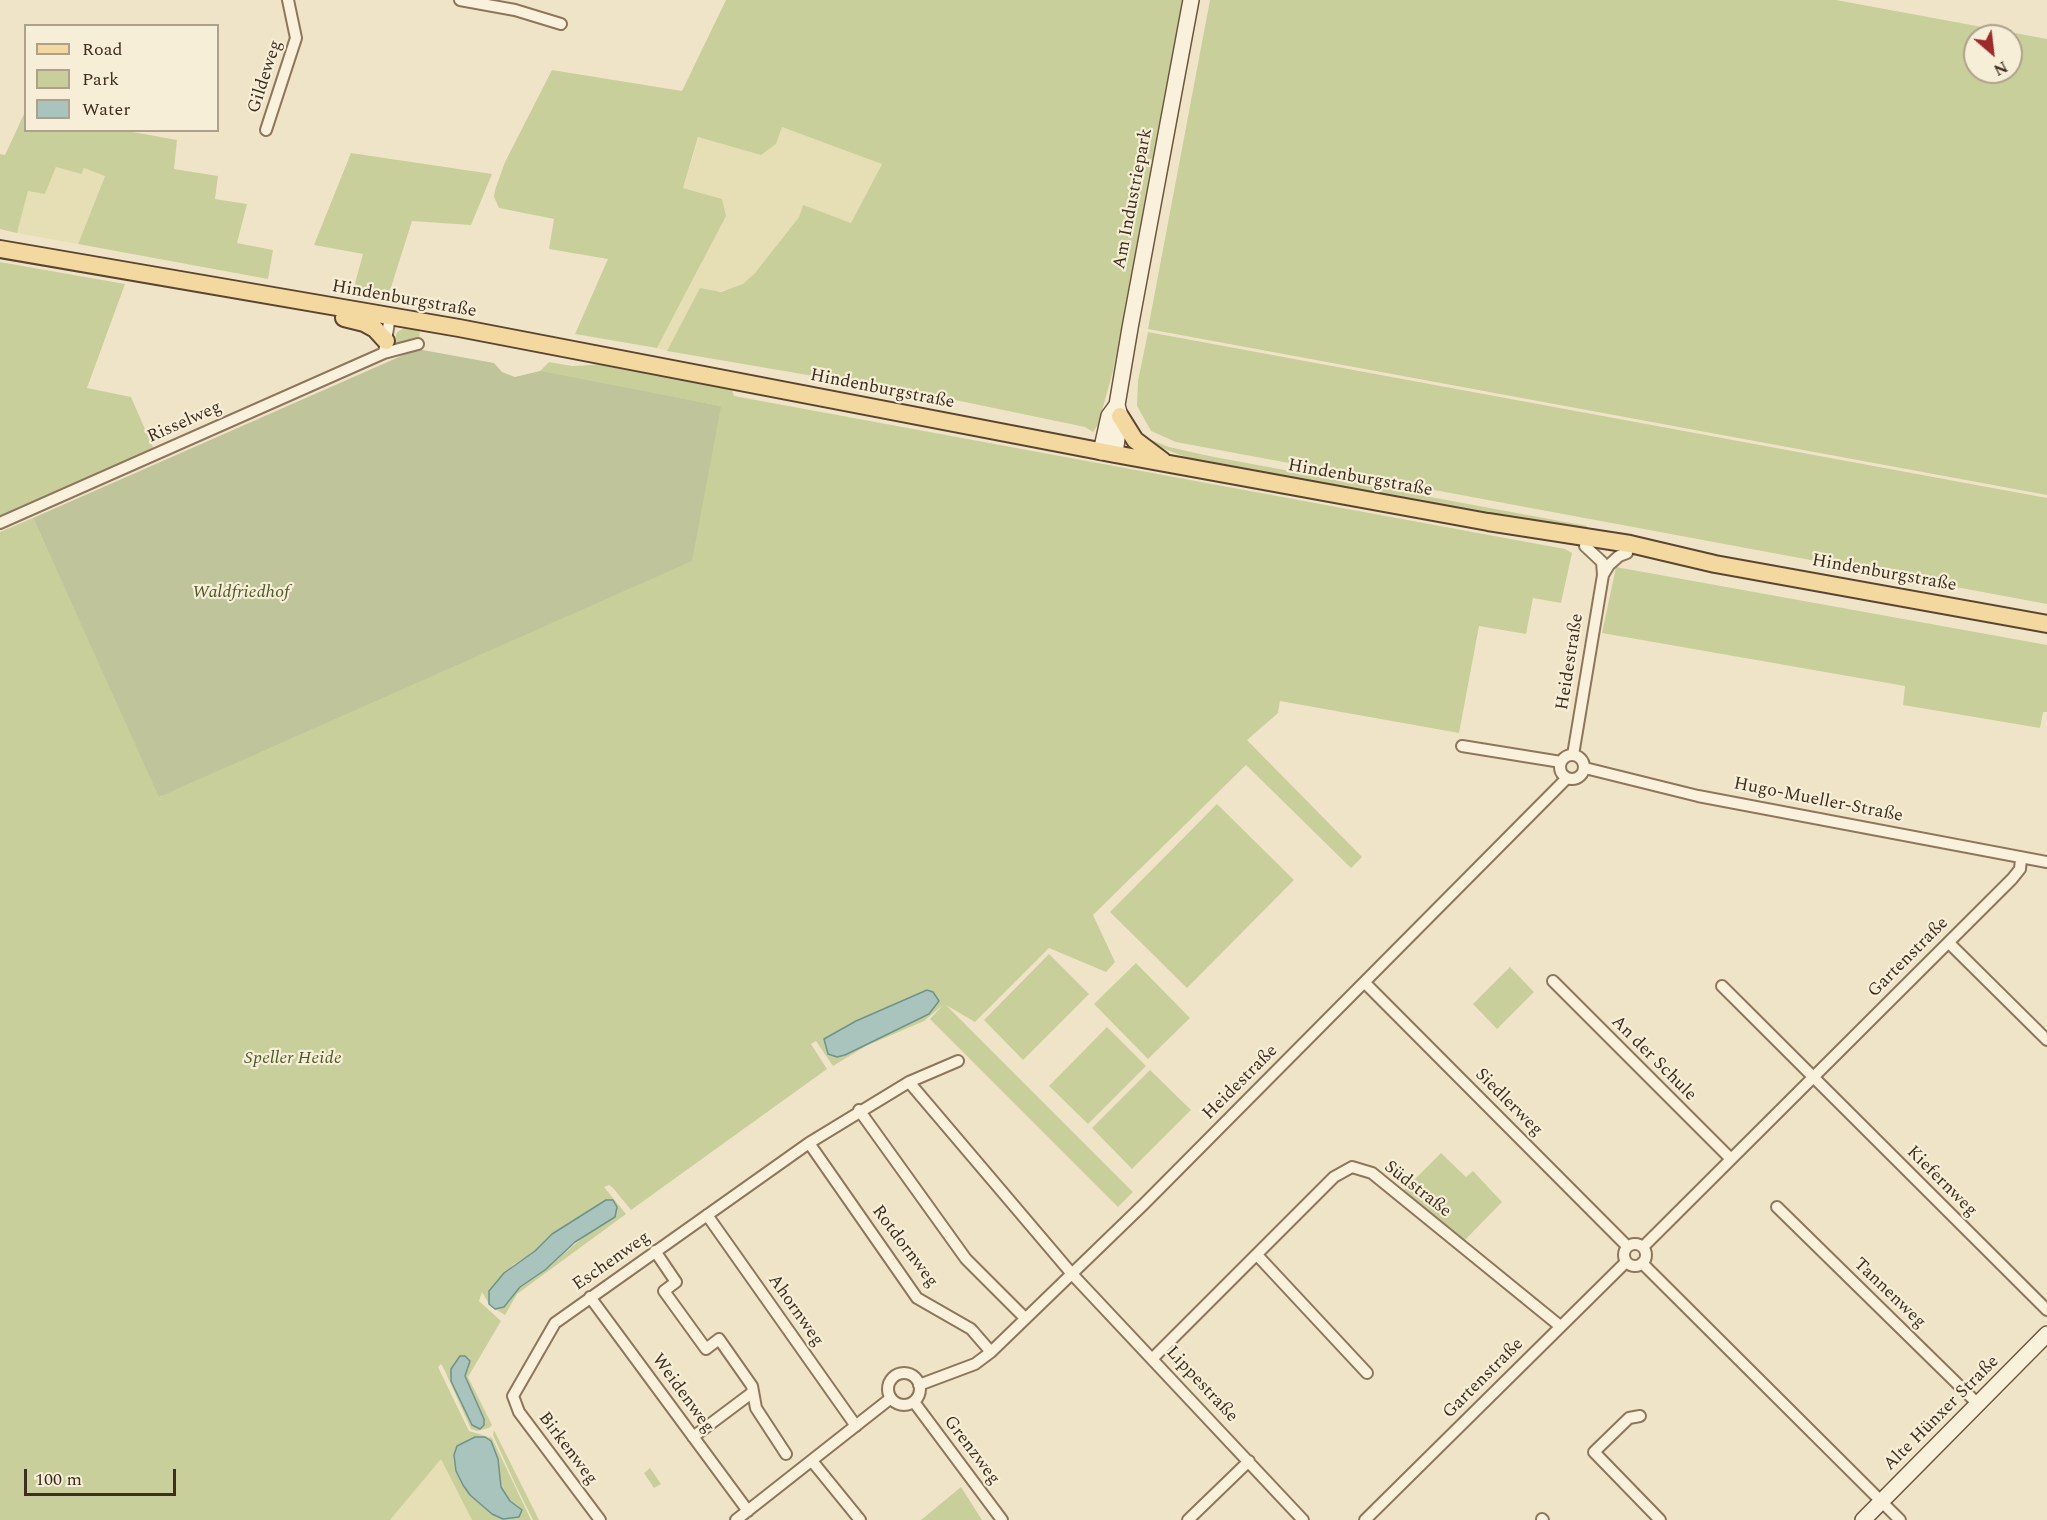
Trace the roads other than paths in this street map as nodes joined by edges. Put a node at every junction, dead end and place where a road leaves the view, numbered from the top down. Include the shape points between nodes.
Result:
1 (288, 0) edge
2 (460, 0) edge
3 (1191, 0) edge
4 (561, 24) dead end
5 (266, 130) dead end
6 (0, 249) edge
7 (269, 296) junction
8 (390, 316) junction
9 (418, 344) dead end
10 (385, 347) junction
11 (1119, 410) junction
12 (1108, 453) junction
13 (1166, 464) junction
14 (1488, 522) junction
15 (0, 523) edge
16 (1585, 546) junction
17 (1627, 553) junction
18 (1715, 564) junction
19 (1603, 575) junction
20 (2047, 624) edge
21 (1462, 746) dead end
22 (1574, 755) junction
23 (1561, 762) junction
24 (1585, 768) junction
25 (1567, 778) junction
26 (2021, 859) junction
27 (2047, 862) edge
28 (1949, 943) junction
29 (1553, 981) dead end
30 (1365, 983) junction
31 (1722, 986) dead end
32 (2047, 1040) edge
33 (958, 1061) dead end
34 (1812, 1077) junction
35 (909, 1082) junction
36 (860, 1110) junction
37 (809, 1143) junction
38 (1731, 1159) junction
39 (1777, 1207) dead end
40 (707, 1215) junction
41 (1628, 1246) junction
42 (1642, 1247) junction
43 (655, 1251) junction
44 (1257, 1255) junction
45 (1626, 1262) junction
46 (1642, 1263) junction
47 (1072, 1274) junction
48 (590, 1297) junction
49 (2047, 1310) edge
50 (1025, 1318) junction
51 (1560, 1326) junction
52 (2047, 1334) edge
53 (991, 1352) junction
54 (1153, 1358) junction
55 (1367, 1372) dead end
56 (919, 1385) junction
57 (753, 1392) junction
58 (513, 1396) joint
59 (891, 1398) junction
60 (914, 1402) junction
61 (1979, 1405) junction
62 (1640, 1416) dead end
63 (856, 1426) junction
64 (693, 1437) junction
65 (786, 1454) dead end
66 (812, 1461) junction
67 (1249, 1461) junction
68 (1881, 1502) junction
69 (748, 1511) junction
70 (600, 1520) edge
71 (736, 1520) edge
72 (860, 1520) edge
73 (1002, 1520) edge
74 (1188, 1520) edge
75 (1303, 1520) edge
76 (1365, 1520) edge
77 (1660, 1520) edge
78 (1863, 1520) edge
79 (1900, 1520) edge

1 - 5 street, Gildeweg via 296,38
2 - 4 street
3 - 11 street, Am Industriepark
6 - 7 main road, Hindenburgstraße
7 - 8 main road, Hindenburgstraße
7 - 10 main road, Hindenburgstraße via 294,308 364,323 375,328
8 - 10 street
8 - 12 main road, Hindenburgstraße
9 - 10 street, Risselweg
10 - 15 street, Risselweg
11 - 12 street, Am Industriepark
11 - 13 main road via 1135,440
12 - 13 main road, Hindenburgstraße
13 - 14 main road, Hindenburgstraße
14 - 16 main road, Hindenburgstraße
14 - 18 main road, Hindenburgstraße via 1630,544
16 - 17 main road, Hindenburgstraße
16 - 19 street via 1602,562
17 - 18 main road, Hindenburgstraße
17 - 19 street via 1609,565
18 - 20 main road, Hindenburgstraße
19 - 22 street, Heidestraße
21 - 23 street
22 - 23 street
22 - 24 street
23 - 25 street via 1561,773
24 - 25 street, Heidestraße via 1578,778
24 - 26 street, Hugo-Mueller-Straße via 1698,796
25 - 30 street, Heidestraße
26 - 27 street, Hugo-Mueller-Straße
26 - 28 street, Gartenstraße via 2020,869 2012,879
28 - 32 street
28 - 34 street, Gartenstraße
29 - 38 street, An der Schule
30 - 41 street, Siedlerweg
30 - 47 street, Heidestraße
31 - 34 street
33 - 35 street
34 - 38 street, Gartenstraße
34 - 49 street, Kiefernweg
35 - 36 street
35 - 47 street
36 - 37 street
36 - 50 street via 966,1259
37 - 40 street, Eschenweg
37 - 53 street, Rotdornweg via 917,1298 971,1329
38 - 42 street, Gartenstraße
39 - 61 street, Tannenweg
40 - 43 street, Eschenweg
40 - 63 street, Ahornweg
41 - 42 street
41 - 45 street via 1624,1251
42 - 46 street via 1646,1252
43 - 48 street, Eschenweg
43 - 57 street via 676,1282 664,1291 706,1348 719,1339 753,1386
44 - 51 street, Südstraße via 1334,1177 1352,1167 1372,1173
44 - 54 street, Südstraße
44 - 55 street
45 - 46 street
45 - 51 street, Gartenstraße
46 - 68 street
47 - 50 street, Heidestraße
47 - 54 street, Lippestraße
48 - 58 street, Eschenweg via 555,1323
48 - 64 street, Weidenweg
50 - 53 street, Heidestraße
51 - 76 street, Gartenstraße
52 - 61 street, Alte Hünxer Straße
53 - 56 street, Heidestraße via 975,1364
54 - 67 street, Lippestraße
56 - 59 street via 909,1374 899,1374 889,1384
56 - 60 street
57 - 64 street
57 - 65 street via 756,1408
58 - 70 street, Birkenweg via 519,1412
59 - 60 street via 899,1404
59 - 63 street
60 - 73 street, Grenzweg
61 - 68 street, Alte Hünxer Straße
62 - 77 street via 1629,1418 1594,1452
63 - 66 street
64 - 69 street, Weidenweg
66 - 69 street
66 - 72 street
67 - 74 street
67 - 75 street, Lippestraße
68 - 78 street, Alte Hünxer Straße
68 - 79 street
69 - 71 street

